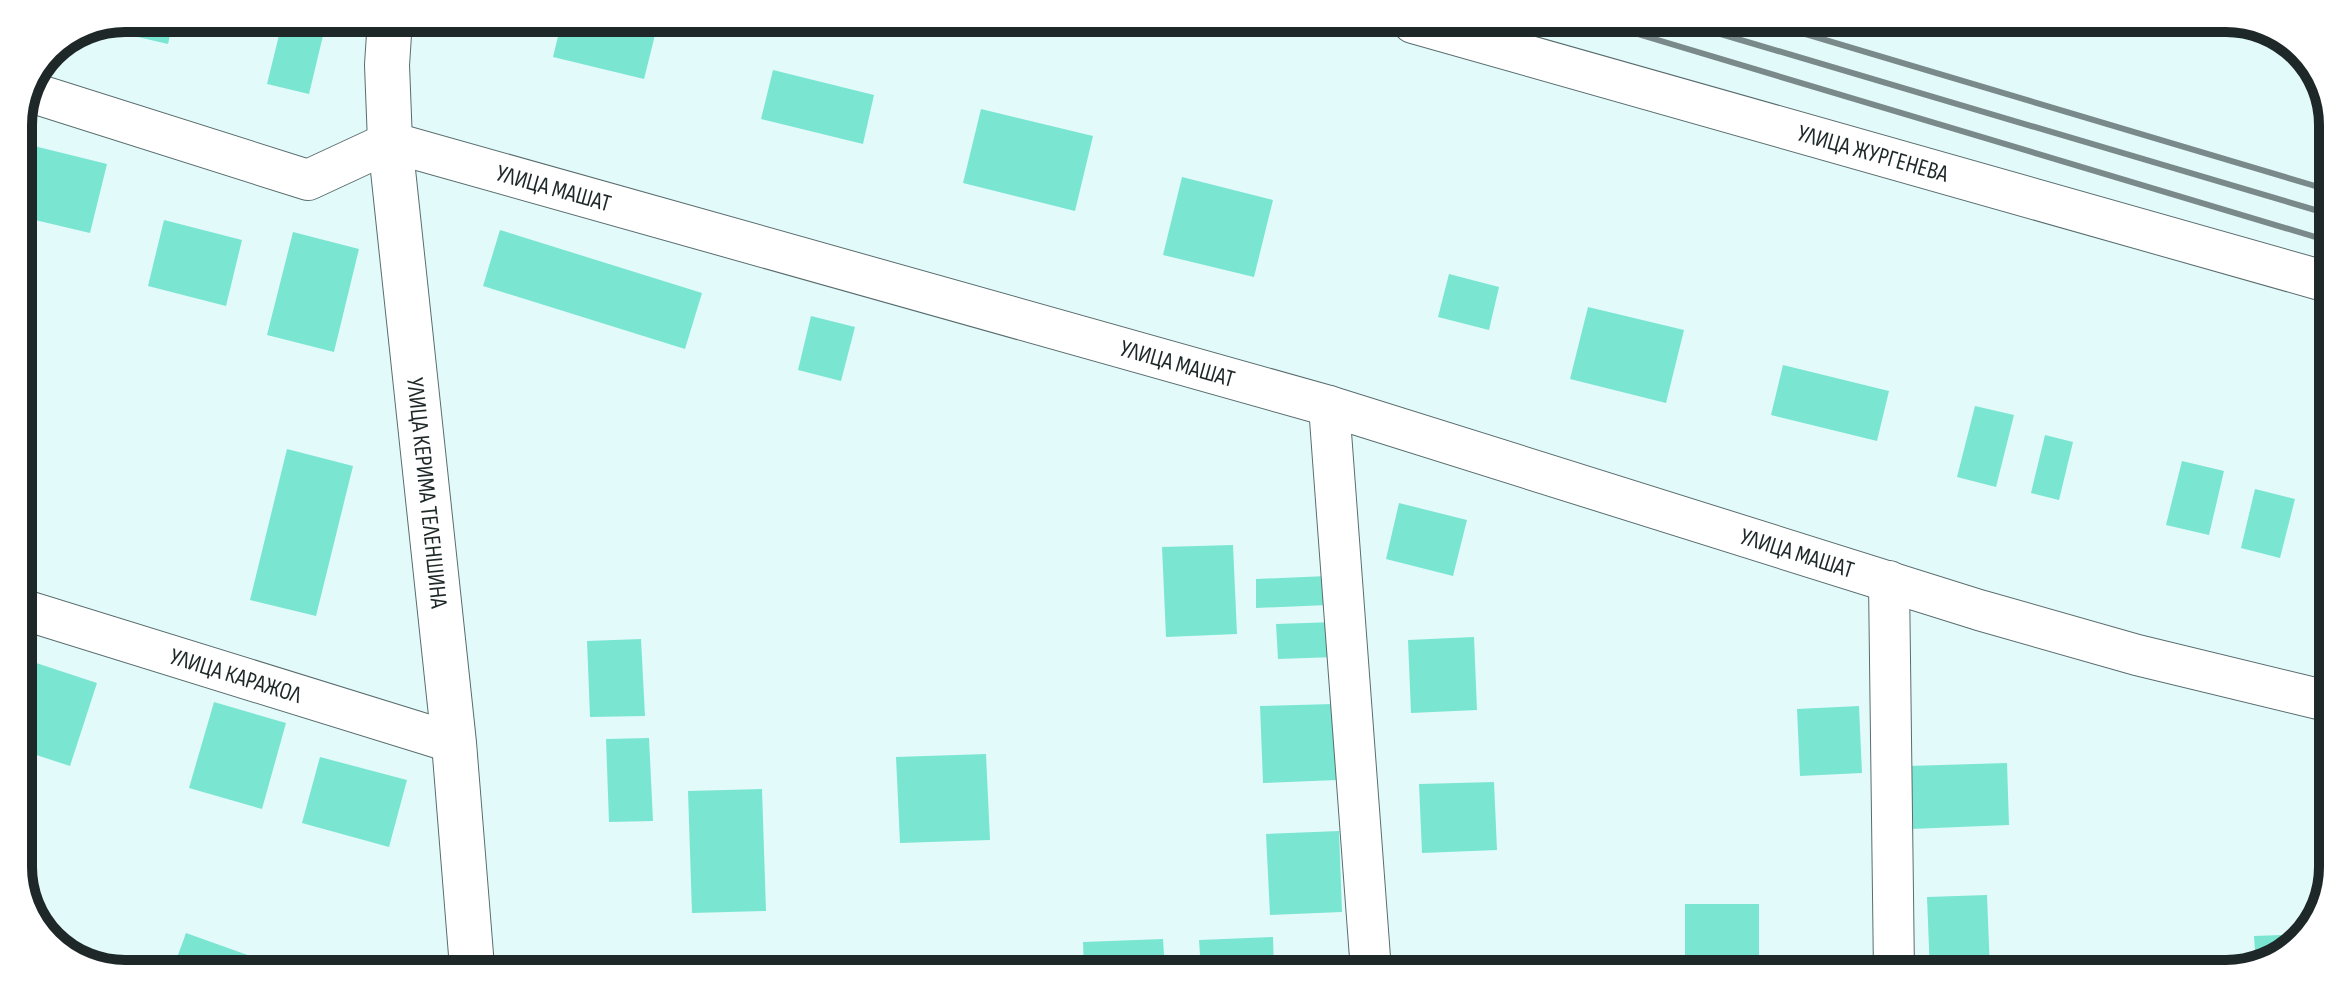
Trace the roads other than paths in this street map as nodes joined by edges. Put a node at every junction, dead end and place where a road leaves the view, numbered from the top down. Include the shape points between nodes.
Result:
1 (389, 32) edge
2 (1445, 32) edge
3 (38, 94) edge
4 (390, 142) junction
5 (2319, 280) edge
6 (1329, 406) junction
7 (1889, 581) junction
8 (32, 612) edge
9 (2319, 699) edge
10 (454, 743) junction
11 (471, 960) edge
12 (1370, 960) edge
13 (1894, 960) edge

1 - 4 street, УЛИЦА КЕРИМА ТЕЛЕНШИНА
2 - 5 street, УЛИЦА ЖУРГЕНЕВА
3 - 4 street via 308,180
4 - 6 street, УЛИЦА МАШАТ
4 - 10 street, УЛИЦА КЕРИМА ТЕЛЕНШИНА
6 - 7 street, УЛИЦА МАШАТ
6 - 12 street
7 - 9 street, УЛИЦА МАШАТ via 2137,655
7 - 13 street
8 - 10 street, УЛИЦА КАРАЖОЛ
10 - 11 street, УЛИЦА КЕРИМА ТЕЛЕНШИНА

